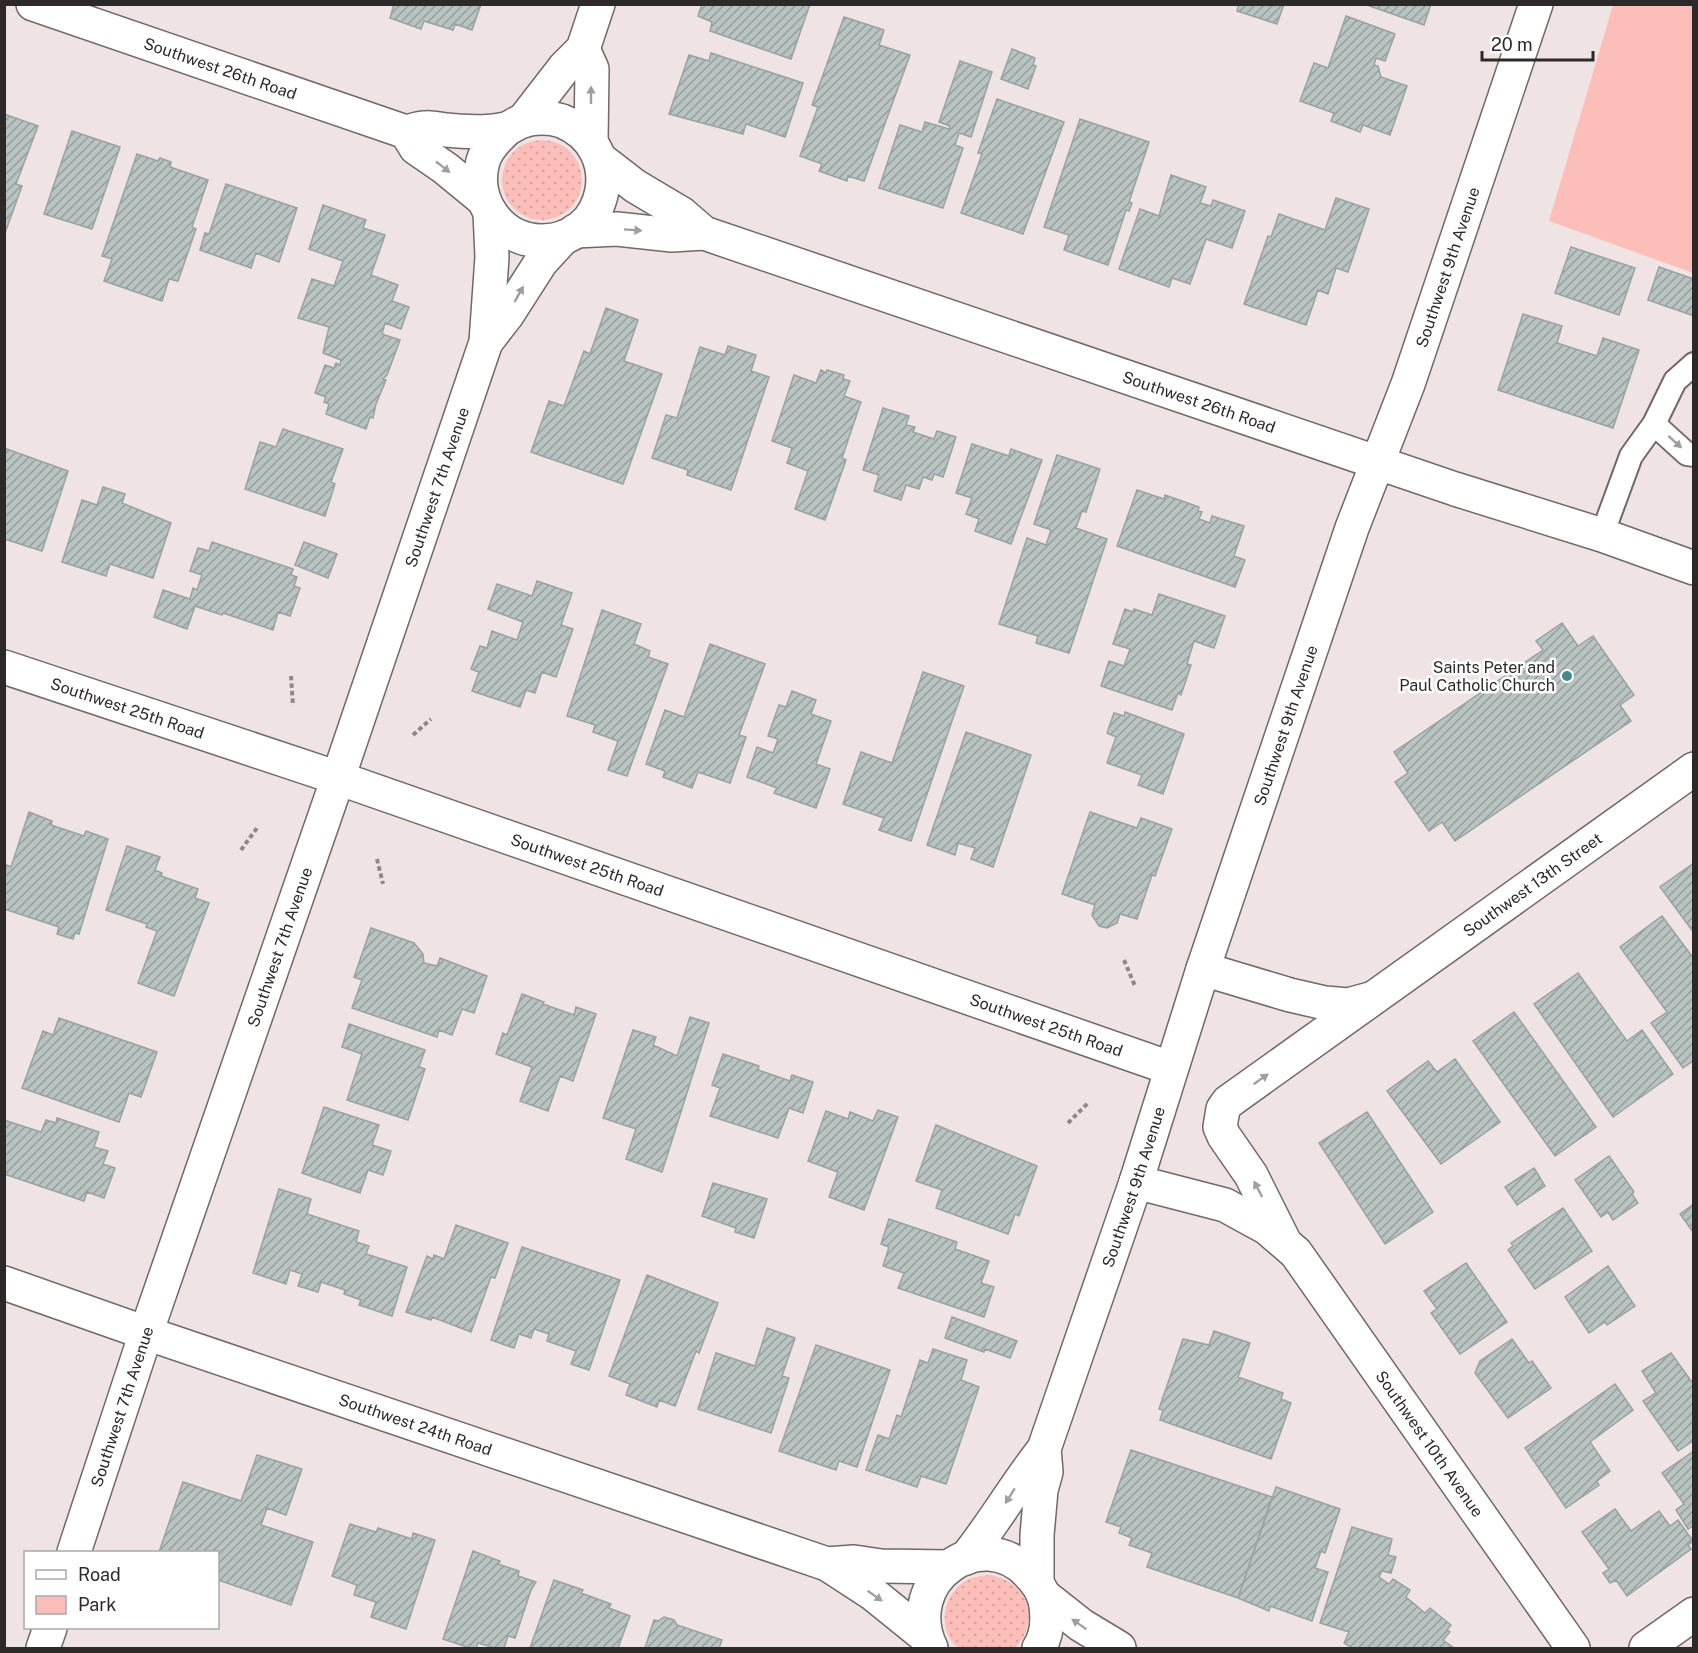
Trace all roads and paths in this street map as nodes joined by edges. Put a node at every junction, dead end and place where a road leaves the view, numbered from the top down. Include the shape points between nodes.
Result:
1 (33, 4) edge
2 (598, 4) edge
3 (1536, 4) edge
4 (583, 49) junction
5 (515, 125) junction
6 (406, 132) junction
7 (596, 150) junction
8 (487, 206) junction
9 (704, 233) junction
10 (569, 234) junction
11 (486, 342) junction
12 (1694, 364) edge
13 (1654, 424) junction
14 (1694, 456) edge
15 (1377, 462) junction
16 (1602, 535) junction
17 (1694, 567) edge
18 (4, 667) edge
19 (291, 676) dead end
20 (293, 706) dead end
21 (431, 719) dead end
22 (413, 735) dead end
23 (1694, 769) edge
24 (338, 778) junction
25 (257, 828) dead end
26 (241, 849) dead end
27 (377, 859) dead end
28 (383, 884) dead end
29 (1124, 960) dead end
30 (1203, 969) junction
31 (1135, 987) dead end
32 (1372, 998) junction
33 (1170, 1068) junction
34 (1089, 1102) dead end
35 (1220, 1119) joint
36 (1068, 1123) dead end
37 (1136, 1182) junction
38 (1284, 1241) junction
39 (4, 1283) edge
40 (146, 1333) junction
41 (1044, 1449) junction
42 (74, 1551) edge
43 (957, 1562) junction
44 (827, 1564) junction
45 (1040, 1588) junction
46 (1694, 1614) edge
47 (50, 1629) edge
48 (928, 1642) edge
49 (43, 1648) edge
50 (1039, 1648) edge
51 (1119, 1648) edge
52 (1573, 1648) edge
53 (1646, 1648) edge

1 - 6 street, Southwest 26th Road
2 - 4 street
3 - 15 street, Southwest 9th Avenue via 1408,384
4 - 5 street
7 -> 4 street via 592,69
5 - 6 street, Southwest 26th Road via 466,132 424,128
5 - 7 street via 541,117 560,120 577,129
5 - 8 street via 492,143 483,160 481,181
6 -> 8 street via 416,148
7 - 9 street, Southwest 26th Road via 635,186 682,214
7 - 10 street via 603,175 602,191 592,214
8 - 10 street via 497,221 516,236 540,241
8 - 11 street, Southwest 7th Avenue via 492,256
10 -> 9 street, Southwest 26th Road via 617,229 672,235
9 - 15 street, Southwest 26th Road
11 -> 10 street, Southwest 7th Avenue via 536,268
11 - 24 street, Southwest 7th Avenue
12 - 13 lane via 1675,381
13 -> 14 lane
13 - 16 lane via 1631,456
15 - 16 street, Southwest 26th Road
15 - 30 street, Southwest 9th Avenue
16 - 17 street, Southwest 26th Road
18 - 24 street, Southwest 25th Road
19 - 20 path
21 - 22 path
23 - 32 street, Southwest 13th Street
24 - 33 street, Southwest 25th Road
24 - 40 street, Southwest 7th Avenue
25 - 26 path
27 - 28 path
29 - 31 path
30 - 32 street, Southwest 13th Street via 1325,1003 1348,1005
30 - 33 street, Southwest 9th Avenue
35 -> 32 street, Southwest 13th Street via 1228,1102
33 - 37 street, Southwest 9th Avenue
34 - 36 path
38 -> 35 street, Southwest 10th Avenue via 1251,1175 1224,1136
37 - 38 street, Southwest 10th Avenue via 1225,1205
37 - 41 street, Southwest 9th Avenue
38 - 52 street, Southwest 10th Avenue via 1308,1268
39 - 40 street, Southwest 24th Road
40 - 42 street, Southwest 7th Avenue
40 - 44 street, Southwest 24th Road
41 -> 43 street, Southwest 9th Avenue via 999,1514
41 - 45 street, Southwest 9th Avenue via 1046,1472 1037,1535
43 - 44 street, Southwest 24th Road
43 - 45 street, Southwest 24th Road via 986,1555 1006,1558 1023,1568
43 - 48 street, Southwest 9th Avenue via 934,1581 926,1598 922,1617
44 -> 48 street, Southwest 24th Road via 873,1594
45 - 50 street, Southwest 9th Avenue via 1047,1628
51 -> 45 street via 1081,1625
46 - 53 street
47 - 49 street

